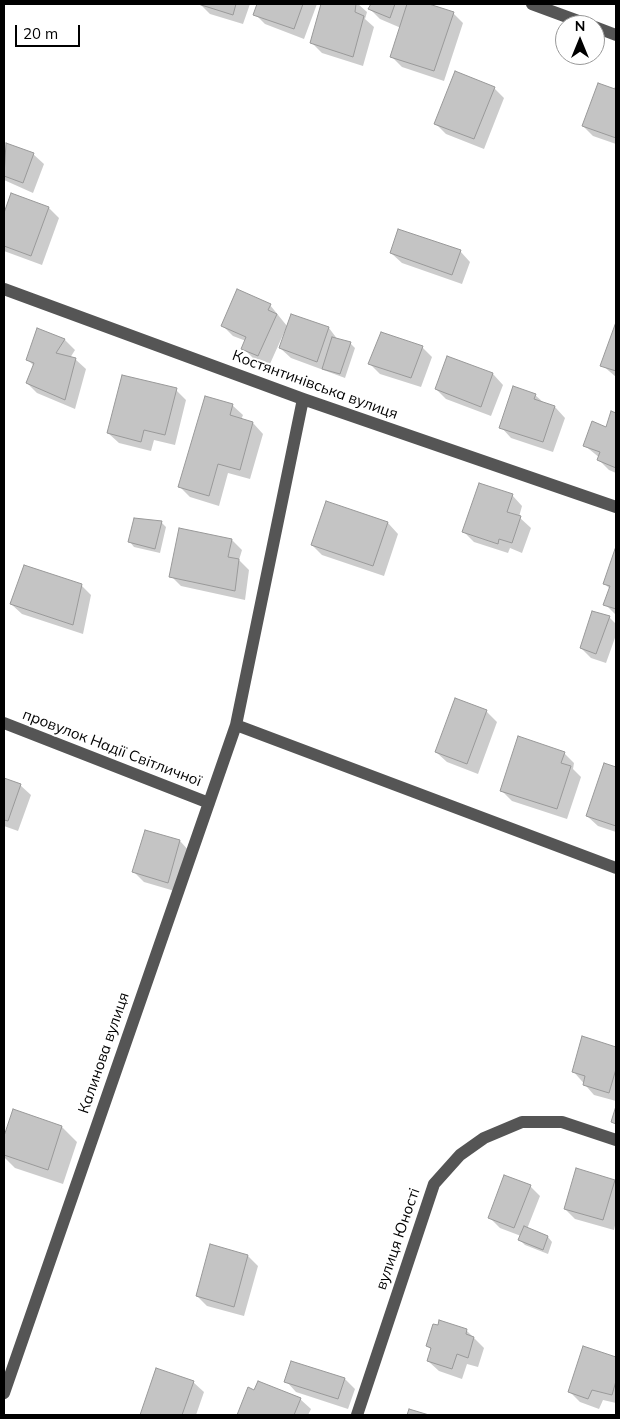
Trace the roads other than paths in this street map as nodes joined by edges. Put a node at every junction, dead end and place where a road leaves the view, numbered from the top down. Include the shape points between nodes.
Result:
1 (532, 4) edge
2 (562, 15) edge
3 (4, 289) edge
4 (303, 399) junction
5 (616, 507) edge
6 (4, 723) edge
7 (236, 725) junction
8 (209, 802) junction
9 (616, 868) edge
10 (616, 1140) edge
11 (4, 1393) edge
12 (356, 1415) edge

1 - 2 street
3 - 4 street, Костянтинівська вулиця
4 - 5 street, Костянтинівська вулиця
4 - 7 street, Калинова вулиця
6 - 8 street, провулок Надії Світличної
7 - 8 street, Калинова вулиця
7 - 9 street
8 - 11 street, Калинова вулиця
10 - 12 street, вулиця Юності via 562,1122 522,1122 484,1138 460,1155 434,1184

